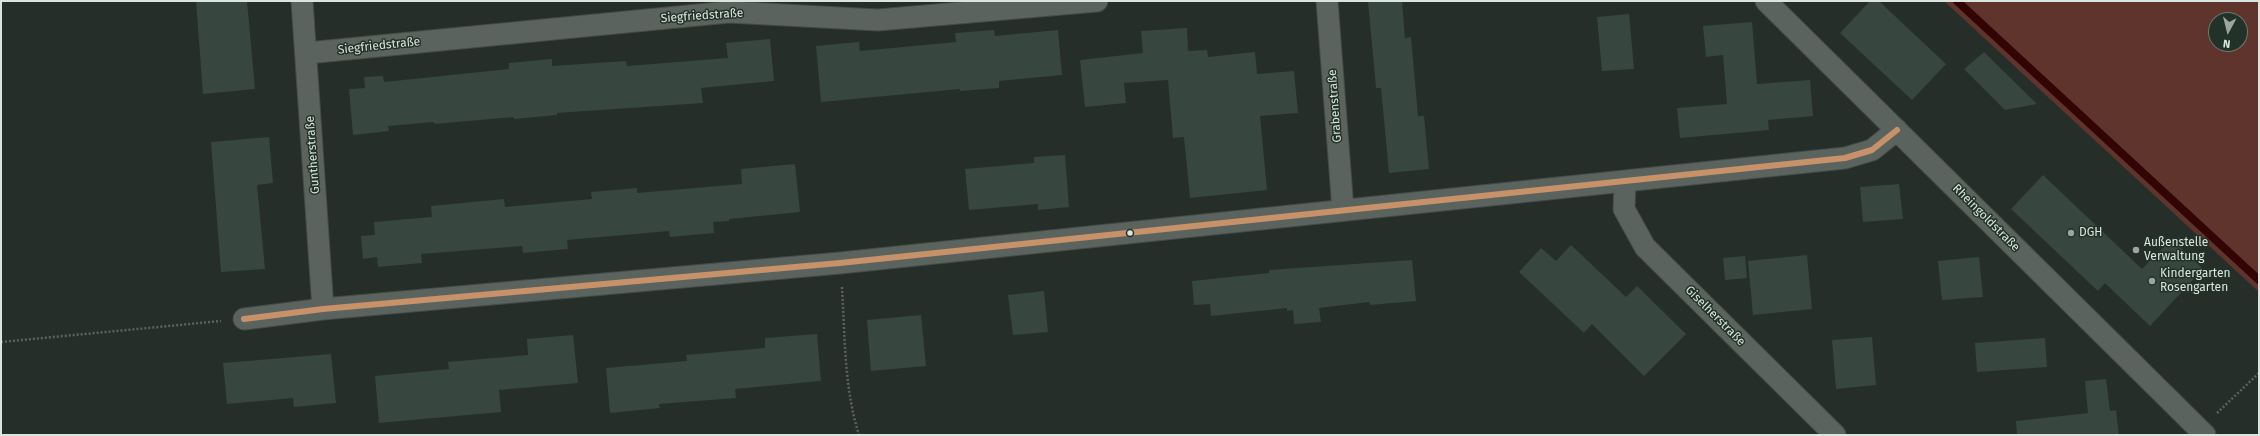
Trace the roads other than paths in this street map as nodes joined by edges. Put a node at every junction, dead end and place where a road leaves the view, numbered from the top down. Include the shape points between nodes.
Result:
1 (302, 1) edge
2 (1097, 1) edge
3 (1327, 1) edge
4 (1766, 1) edge
5 (306, 53) junction
6 (1897, 130) junction
7 (1625, 182) junction
8 (1343, 210) junction
9 (323, 309) junction
10 (244, 319) road end
11 (2202, 432) edge
12 (1835, 435) edge

1 - 5 street, Guntherstraße
2 - 5 street, Siegfriedstraße via 878,20 729,12
3 - 8 street, Grabenstraße
4 - 6 street, Rheingoldstraße
5 - 9 street, Guntherstraße
6 - 7 street via 1872,150 1845,158
6 - 11 street, Rheingoldstraße
7 - 8 street
7 - 12 street, Giselherstraße via 1624,209 1645,247
8 - 9 street via 840,263
9 - 10 street

